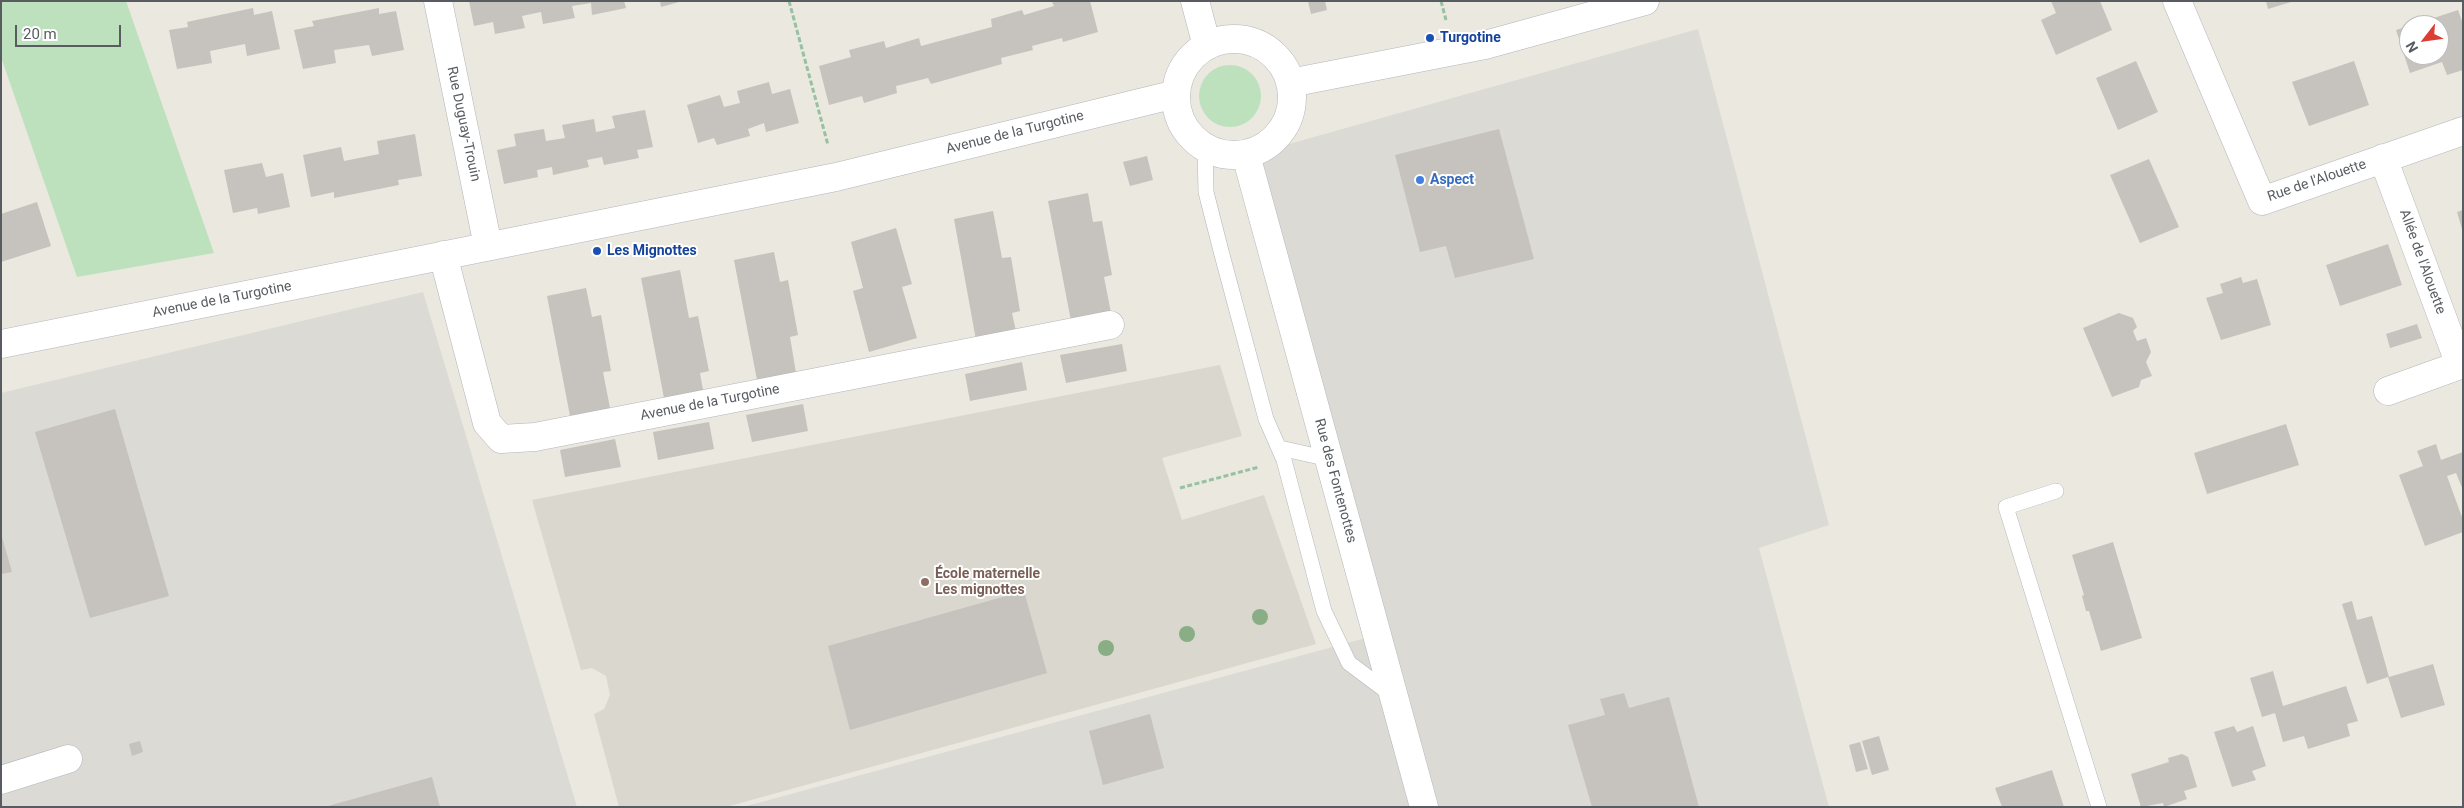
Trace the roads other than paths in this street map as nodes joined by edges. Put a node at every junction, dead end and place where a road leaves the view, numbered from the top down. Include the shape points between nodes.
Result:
1 (438, 1) edge
2 (1195, 1) edge
3 (1645, 1) edge
4 (2177, 1) edge
5 (1207, 46) junction
6 (1290, 84) junction
7 (1176, 94) junction
8 (2463, 131) edge
9 (1205, 148) junction
10 (1246, 155) junction
11 (2383, 158) junction
12 (488, 246) junction
13 (443, 255) junction
14 (1110, 325) dead end
15 (1, 344) edge
16 (2461, 365) edge
17 (2388, 391) dead end
18 (1282, 454) junction
19 (1329, 459) junction
20 (2056, 491) dead end
21 (1394, 697) junction
22 (68, 759) dead end
23 (1, 780) edge
24 (1424, 807) edge
25 (2099, 807) edge

1 - 12 street, Rue Duguay-Trouin
2 - 5 street
3 - 6 street via 1485,45
4 - 11 street, Rue de l'Alouette via 2262,201
5 - 6 street via 1230,39 1255,43 1282,64
5 - 7 street via 1192,57 1181,73
6 - 10 street via 1292,103 1287,123 1263,148
7 - 9 street via 1180,119 1190,135
7 - 12 street, Avenue de la Turgotine via 836,177
8 - 11 street, Rue de l'Alouette
9 - 10 street via 1226,155
9 - 18 lane via 1206,192 1266,419
10 - 19 street, Rue des Fontenottes
11 - 16 street, Allée de l'Alouette
12 - 13 street, Avenue de la Turgotine
13 - 14 street, Avenue de la Turgotine via 488,423 501,439 535,437
13 - 15 street, Avenue de la Turgotine
16 - 17 street, Allée de l'Alouette
18 - 19 lane
18 - 21 lane via 1324,611 1349,663
19 - 21 street, Rue des Fontenottes
20 - 25 lane via 2006,507
21 - 24 street, Rue des Fontenottes
22 - 23 street

